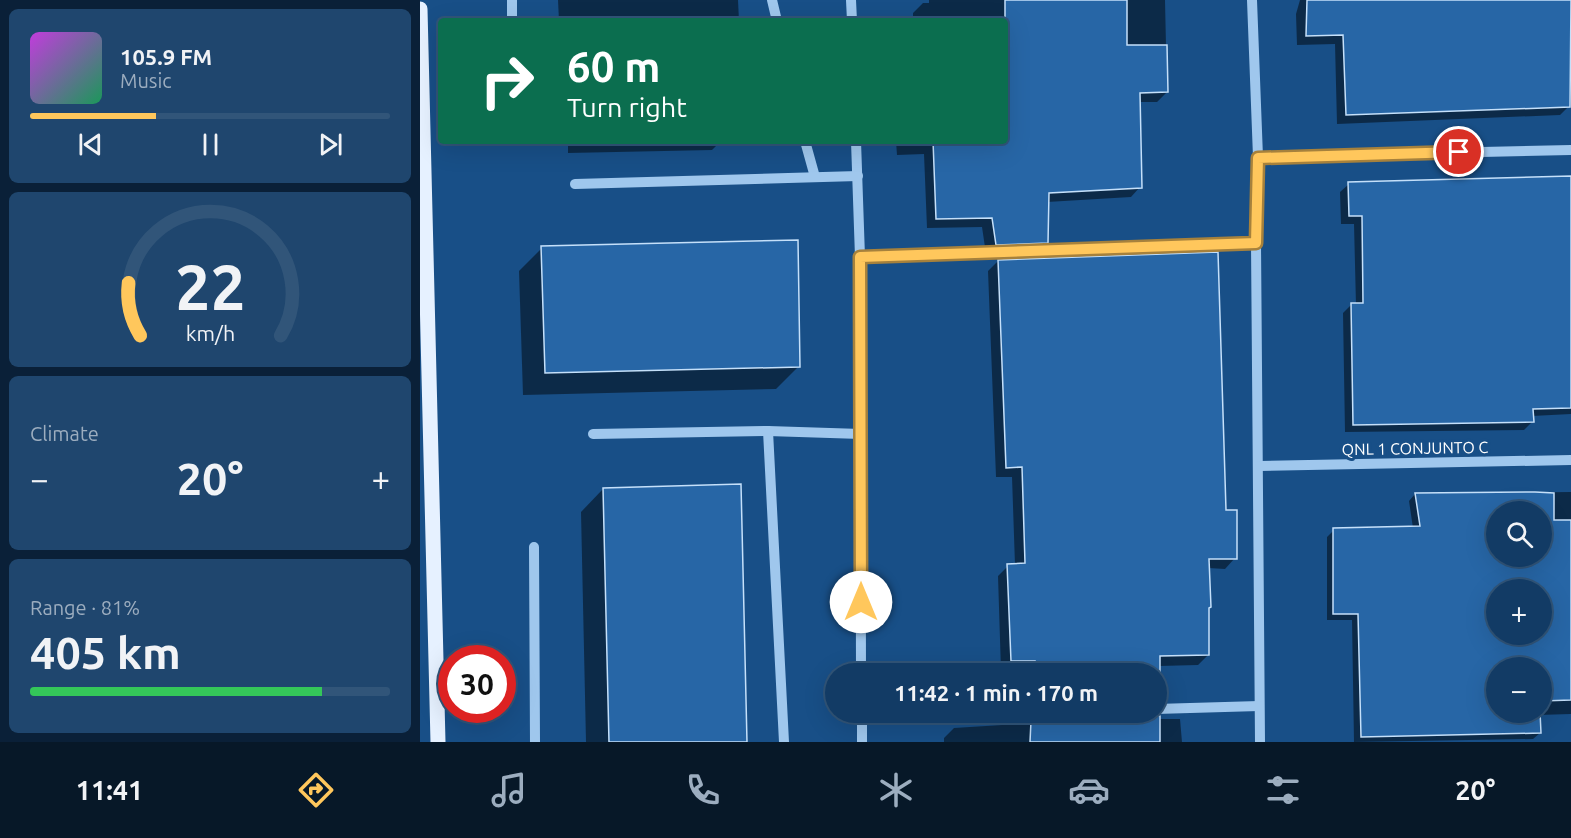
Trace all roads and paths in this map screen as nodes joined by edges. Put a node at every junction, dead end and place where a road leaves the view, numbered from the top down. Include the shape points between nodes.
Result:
1 (512, 0) edge
2 (772, 0) edge
3 (851, 0) edge
4 (1252, 0) edge
5 (420, 9) edge
6 (512, 18) edge
7 (776, 18) edge
8 (852, 18) edge
9 (421, 124) edge
10 (806, 144) edge
11 (856, 144) edge
12 (1571, 150) edge
13 (1258, 158) junction
14 (858, 176) junction
15 (815, 177) junction
16 (575, 184) dead end
17 (1256, 243) junction
18 (860, 257) junction
19 (768, 431) junction
20 (593, 434) dead end
21 (861, 434) junction
22 (1571, 460) edge
23 (1260, 466) junction
24 (534, 547) dead end
25 (861, 663) edge
26 (1259, 706) junction
27 (1167, 710) edge
28 (862, 723) edge
29 (438, 742) edge
30 (535, 742) edge
31 (784, 742) edge
32 (862, 742) edge
33 (1260, 742) edge

1 - 6 street
2 - 7 street
3 - 8 street
4 - 13 street
5 - 9 main road
9 - 29 main road
10 - 15 street
11 - 14 street
12 - 13 street
13 - 17 street
14 - 15 street
14 - 18 street
15 - 16 street
17 - 18 street
17 - 23 street
18 - 21 street
19 - 20 street
19 - 21 street
19 - 31 street
21 - 25 street
22 - 23 street, QNL 1 CONJUNTO C
23 - 26 street
24 - 30 street
26 - 27 street
26 - 33 street
28 - 32 street

